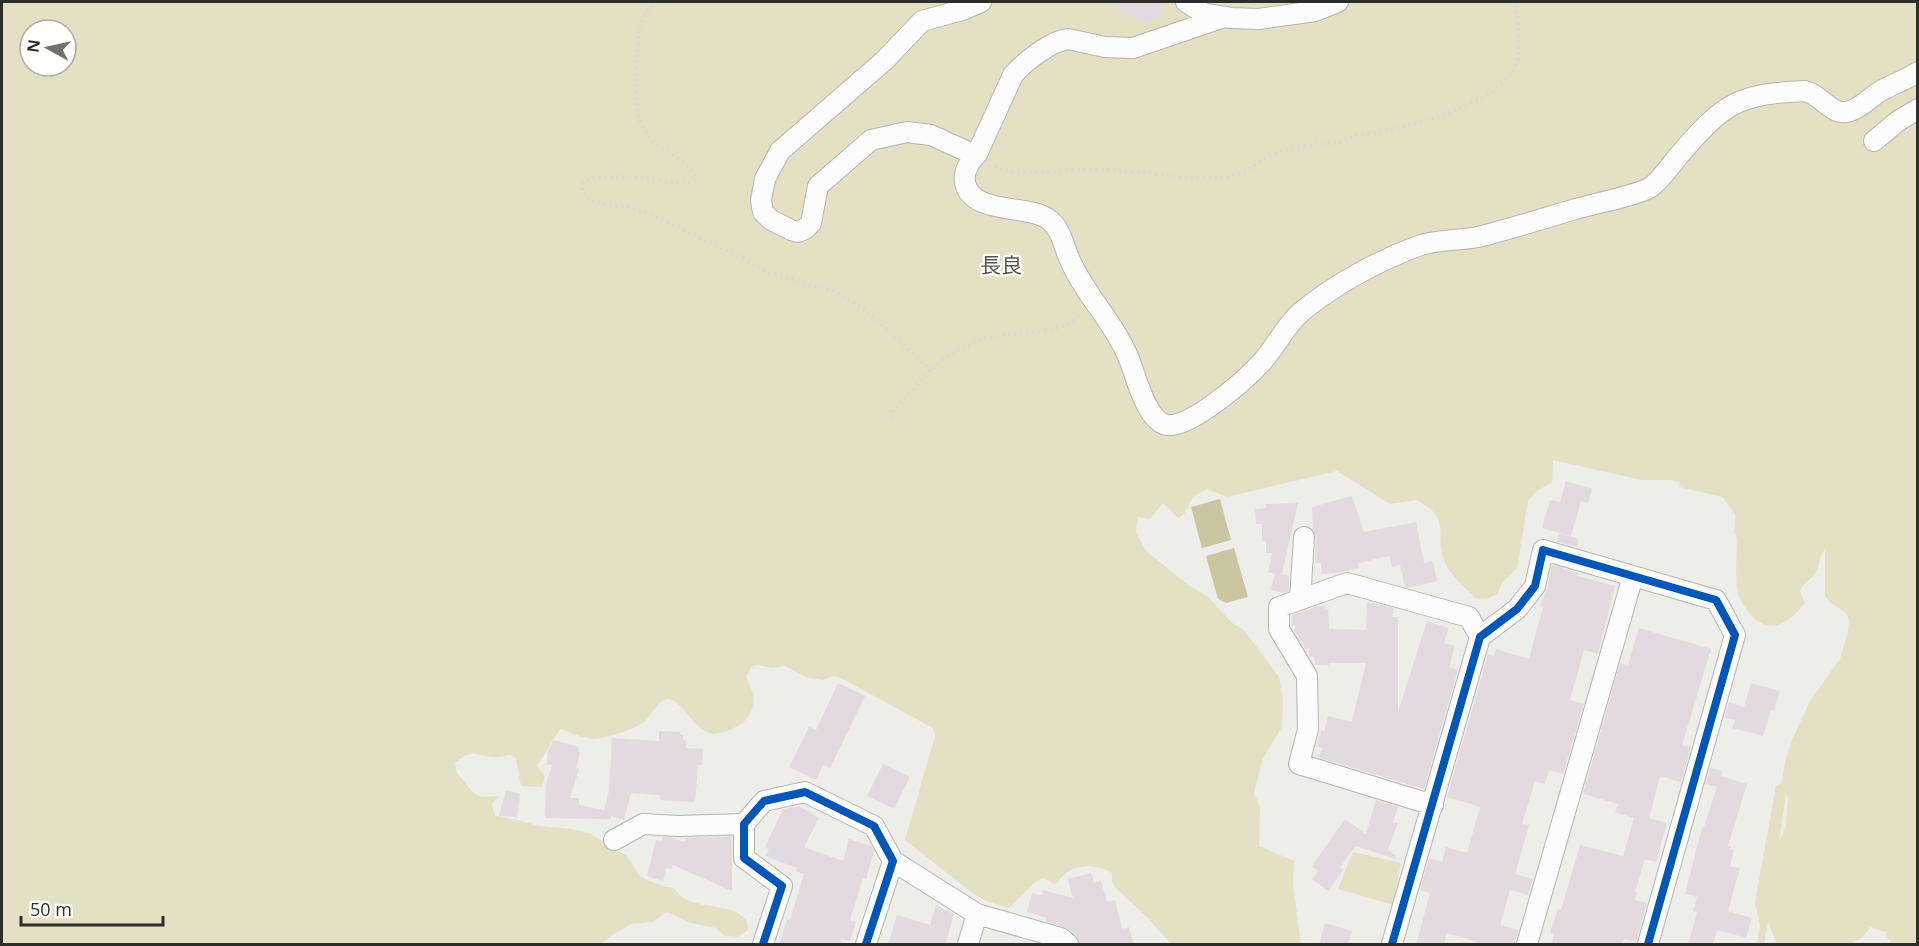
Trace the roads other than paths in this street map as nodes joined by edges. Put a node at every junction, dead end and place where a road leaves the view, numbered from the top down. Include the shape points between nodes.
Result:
1 (981, 2) edge
2 (1186, 2) edge
3 (1338, 2) edge
4 (1224, 17) junction
5 (1917, 72) edge
6 (1917, 109) edge
7 (1874, 141) dead end
8 (973, 158) junction
9 (1304, 537) dead end
10 (1633, 576) junction
11 (1300, 600) junction
12 (1480, 637) junction
13 (1433, 805) junction
14 (744, 824) junction
15 (614, 840) dead end
16 (893, 861) junction
17 (977, 914) junction
18 (763, 945) edge
19 (866, 945) edge
20 (968, 945) edge
21 (1068, 945) edge
22 (1392, 945) edge
23 (1527, 945) edge
24 (1648, 945) edge

1 - 8 street via 922,21 885,60 780,151 765,179 763,212 791,230 805,229 811,222 818,186 871,140 907,132 931,135
2 - 4 street via 1205,15
3 - 4 street via 1315,11 1259,19
4 - 8 street via 1133,48 1059,40 1012,75
5 - 8 street via 1845,112 1805,91 1745,98 1711,119 1651,187 1480,236 1427,243 1380,263 1331,290 1298,315 1261,364 1203,412 1183,423 1167,425 1150,412 1128,356 1069,258 1051,220 1040,214 982,203 973,197 964,179
6 - 7 street
9 - 11 street
10 - 12 street via 1543,550 1534,586 1517,609
10 - 23 street
10 - 24 street via 1716,600 1735,635
11 - 12 street via 1347,583 1469,617
11 - 13 street via 1279,607 1279,629 1307,676 1308,729 1299,764
12 - 13 street
13 - 22 street
14 - 15 street via 643,824
14 - 16 street via 764,801 805,792 874,826
14 - 18 street via 744,858 782,886
16 - 17 street
16 - 19 street
17 - 20 street
17 - 21 street via 1062,938

